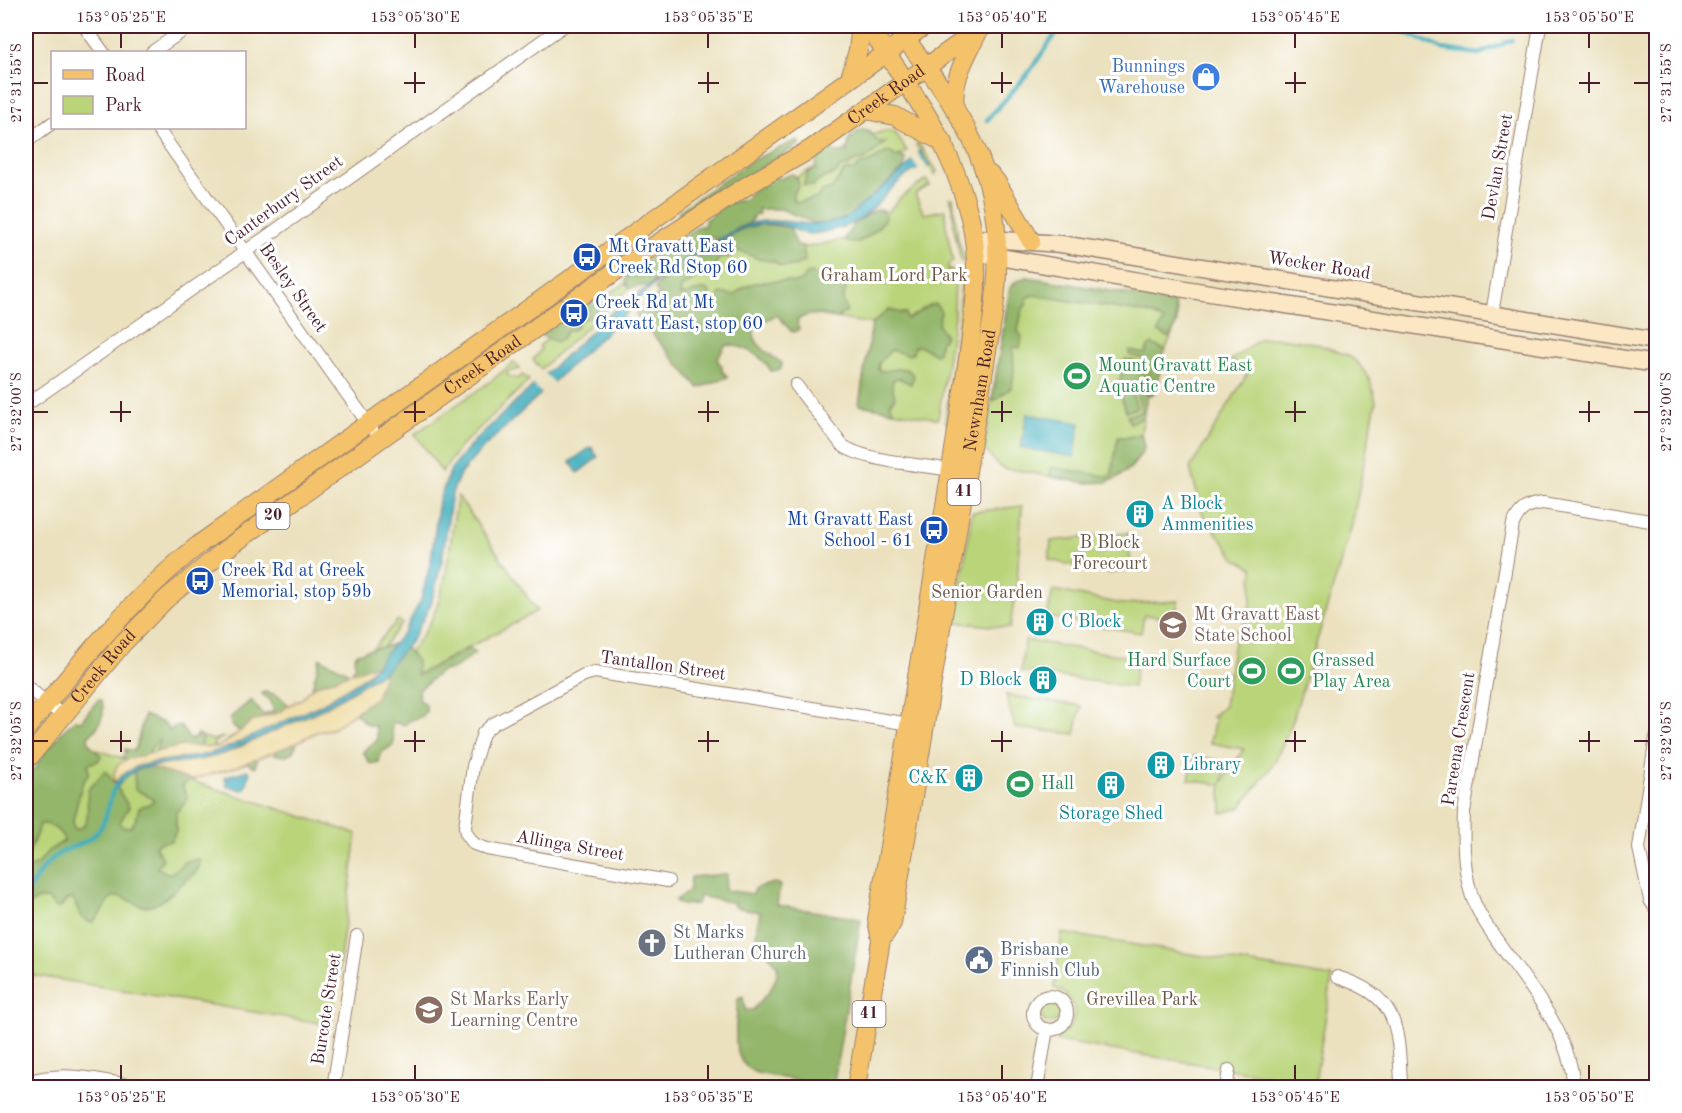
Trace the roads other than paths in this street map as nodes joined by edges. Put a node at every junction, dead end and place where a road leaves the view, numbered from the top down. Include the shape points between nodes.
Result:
1 (84, 26) edge
2 (190, 26) edge
3 (563, 26) edge
4 (861, 26) edge
5 (868, 26) edge
6 (924, 26) edge
7 (1540, 26) edge
8 (982, 27) edge
9 (901, 32) edge
10 (102, 51) edge
11 (153, 51) edge
12 (887, 53) junction
13 (926, 67) junction
14 (850, 78) junction
15 (906, 81) junction
16 (955, 109) junction
17 (866, 110) junction
18 (51, 124) edge
19 (158, 129) edge
20 (26, 142) edge
21 (944, 143) junction
22 (984, 168) junction
23 (1031, 241) junction
24 (975, 245) junction
25 (997, 248) junction
26 (245, 252) junction
27 (1492, 314) junction
28 (1656, 341) edge
29 (1656, 364) edge
30 (796, 385) dead end
31 (26, 405) edge
32 (367, 424) junction
33 (379, 440) junction
34 (951, 470) junction
35 (1656, 522) edge
36 (26, 686) edge
37 (46, 703) junction
38 (63, 716) junction
39 (917, 725) junction
40 (26, 729) edge
41 (1656, 737) edge
42 (26, 761) edge
43 (469, 839) joint
44 (668, 881) dead end
45 (1656, 909) edge
46 (357, 936) dead end
47 (1337, 977) dead end
48 (1047, 1029) dead end
49 (1229, 1070) dead end
50 (27, 1083) edge
51 (1400, 1086) edge
52 (143, 1088) edge
53 (333, 1088) edge
54 (856, 1088) edge
55 (1037, 1088) edge
56 (1226, 1088) edge
57 (1574, 1088) edge

1 - 10 street
2 - 11 street
3 - 26 street, Canterbury Street
4 - 14 main road
5 - 12 main road, 41
6 - 9 main road, Creek Road / 20
7 - 27 street, Devlan Street
8 - 13 main road, Creek Road / 20
8 - 16 main road via 956,80
9 - 12 main road, Creek Road / 20
9 - 13 main road, 41
12 - 14 main road, Creek Road / 20
12 - 15 main road, 41
13 - 15 main road, Creek Road / 20
13 - 16 main road, Newnham Road / 41
14 - 32 main road, Creek Road / 20
15 - 17 main road, Creek Road / 20
15 - 21 main road, Newnham Road / 41
16 - 22 main road, Newnham Road / 41
17 - 21 main road via 895,116
17 - 33 main road, Creek Road / 20 via 811,149 617,270
18 - 20 street
19 - 26 street, Besley Street
21 - 24 main road, Newnham Road / 41 via 961,187
22 - 23 main road via 996,181
22 - 25 main road, Newnham Road / 41
23 - 25 street, Wecker Road
23 - 27 street, Wecker Road
24 - 25 street, Wecker Road
24 - 34 main road, Newnham Road / 41 via 975,310
25 - 29 street, Wecker Road via 1191,290
25 - 39 main road, Newnham Road / 41 via 993,315
26 - 31 street, Canterbury Street
26 - 32 street, Besley Street
27 - 28 street, Wecker Road
30 - 34 street via 849,450
32 - 33 street, Besley Street
32 - 37 main road, Creek Road / 20 via 170,568 115,622
33 - 38 main road, Creek Road / 20 via 186,581 123,643
34 - 39 main road, Newnham Road / 41
35 - 57 street, Pareena Crescent via 1543,503 1528,505 1519,512 1513,524 1464,812 1462,852 1470,891 1487,927 1566,1044
36 - 37 street
37 - 38 street
37 - 40 main road, Creek Road / 20
38 - 42 main road, Creek Road / 20
39 - 43 street, Tantallon Street via 589,673 483,733 474,757 465,821
39 - 54 main road, Newnham Road / 41 via 892,922 881,940
41 - 45 street via 1639,848 1650,900
43 - 44 street, Allinga Street via 487,849
46 - 53 street, Burcote Street
47 - 51 street via 1365,988 1380,999 1392,1016 1399,1036
48 - 55 street
49 - 56 street
50 - 52 street via 65,1075

